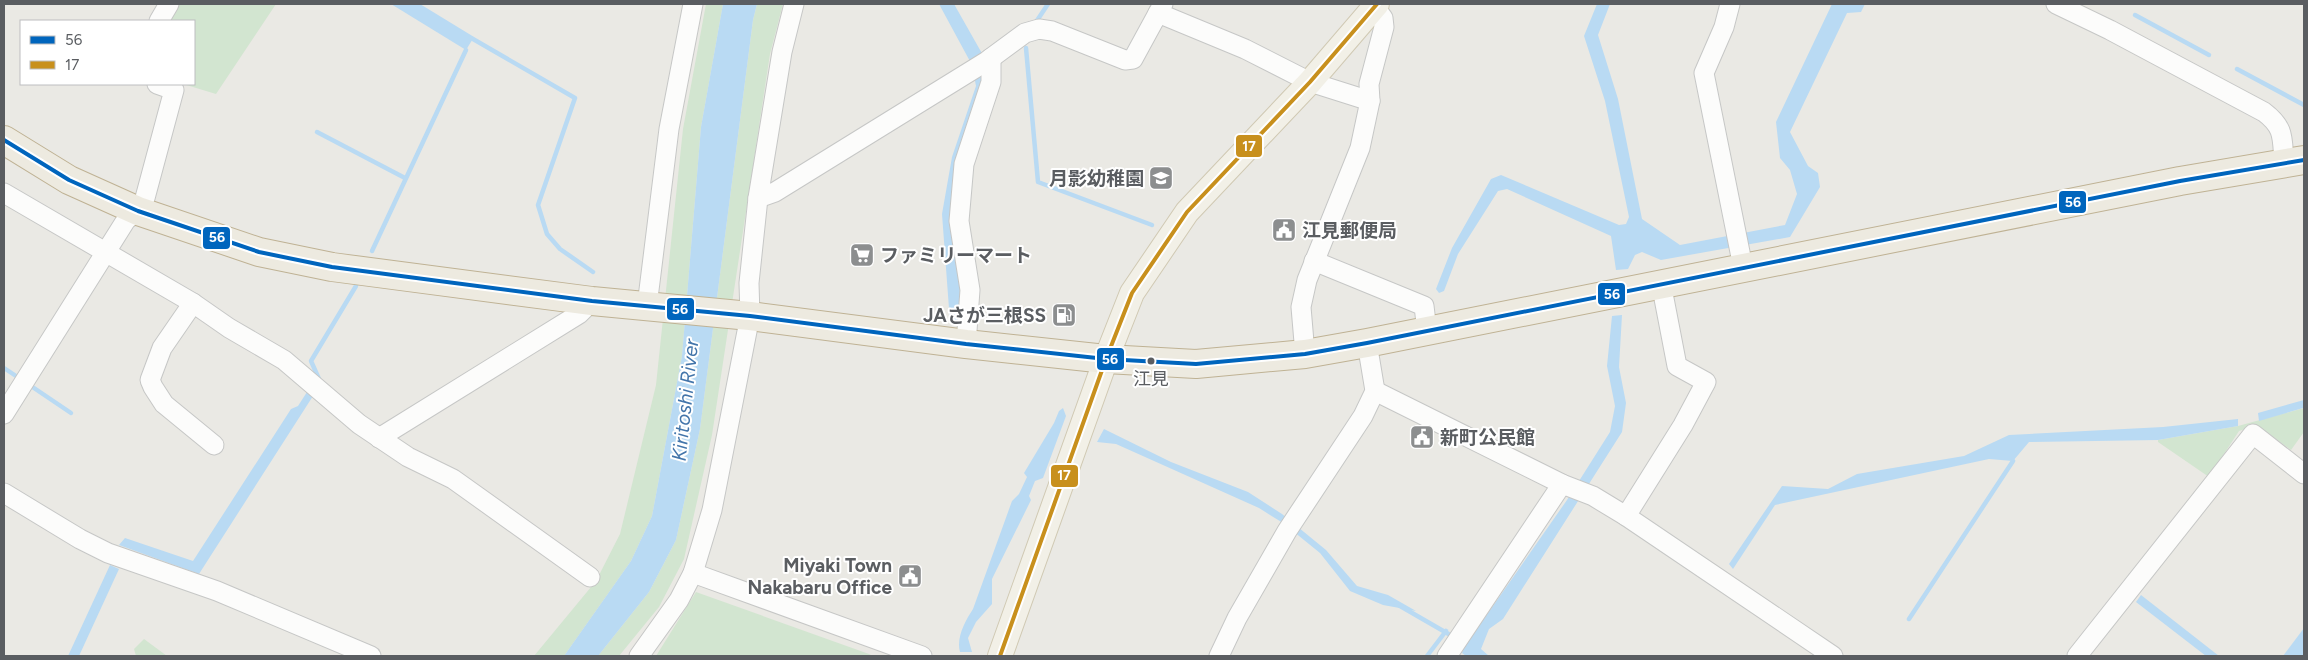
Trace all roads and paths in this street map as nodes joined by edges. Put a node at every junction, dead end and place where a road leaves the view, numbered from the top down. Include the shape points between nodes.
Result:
1 (169, 4) edge
2 (693, 4) edge
3 (794, 4) edge
4 (1730, 4) edge
5 (2056, 4) edge
6 (1376, 5) edge
7 (1160, 8) edge
8 (160, 20) edge
9 (989, 60) junction
10 (1310, 82) junction
11 (160, 85) edge
12 (1370, 101) junction
13 (4, 140) edge
14 (2294, 161) edge
15 (4, 193) edge
16 (758, 198) junction
17 (138, 212) junction
18 (1739, 249) junction
19 (106, 253) junction
20 (1314, 261) junction
21 (1661, 283) junction
22 (592, 301) junction
23 (193, 303) junction
24 (647, 306) junction
25 (745, 316) junction
26 (1427, 331) junction
27 (1367, 343) junction
28 (966, 344) junction
29 (1305, 354) junction
30 (1106, 359) junction
31 (1375, 390) junction
32 (4, 414) edge
33 (379, 438) junction
34 (214, 445) dead end
35 (2304, 474) edge
36 (1573, 488) junction
37 (4, 493) edge
38 (1626, 516) junction
39 (693, 573) junction
40 (590, 577) dead end
41 (371, 656) edge
42 (639, 656) edge
43 (922, 656) edge
44 (1000, 656) edge
45 (1219, 656) edge
46 (1447, 656) edge
47 (1833, 656) edge
48 (2077, 656) edge

1 - 8 street
2 - 24 street via 669,129
3 - 16 street via 782,52
4 - 18 street via 1704,73
5 - 14 street via 2264,112 2281,129
6 - 10 main road
6 - 12 street via 1384,27 1369,84
7 - 9 street via 1133,59 1125,60 1039,28 1025,33
7 - 10 street
9 - 16 street via 775,192
9 - 28 street via 991,82 964,164 959,221 970,290
10 - 12 street
10 - 30 main road via 1187,212 1132,293
11 - 17 street via 174,90 151,180
12 - 20 street via 1360,148
13 - 17 highway via 69,180
14 - 18 highway
15 - 19 street
16 - 25 street
17 - 19 street via 126,220
17 - 22 highway via 259,252 332,267
18 - 21 highway
19 - 23 street
19 - 32 street
20 - 26 street via 1424,306
20 - 29 street via 1301,307
21 - 26 highway
21 - 38 street via 1677,366 1706,382
22 - 24 highway
22 - 33 street via 579,314
23 - 33 street via 284,360
23 - 34 street via 162,348 150,380 164,404
24 - 25 highway
25 - 28 highway
25 - 39 street via 712,510
26 - 27 highway
27 - 29 highway
27 - 31 street
28 - 30 highway
29 - 30 highway via 1196,364
30 - 44 main road
31 - 36 street
31 - 45 street via 1363,416 1291,525 1237,618
33 - 40 street via 408,457 453,479
35 - 48 street via 2253,434
36 - 38 street
36 - 46 street
37 - 41 street via 108,553 217,591
38 - 47 street
39 - 42 street via 679,600
39 - 43 street

